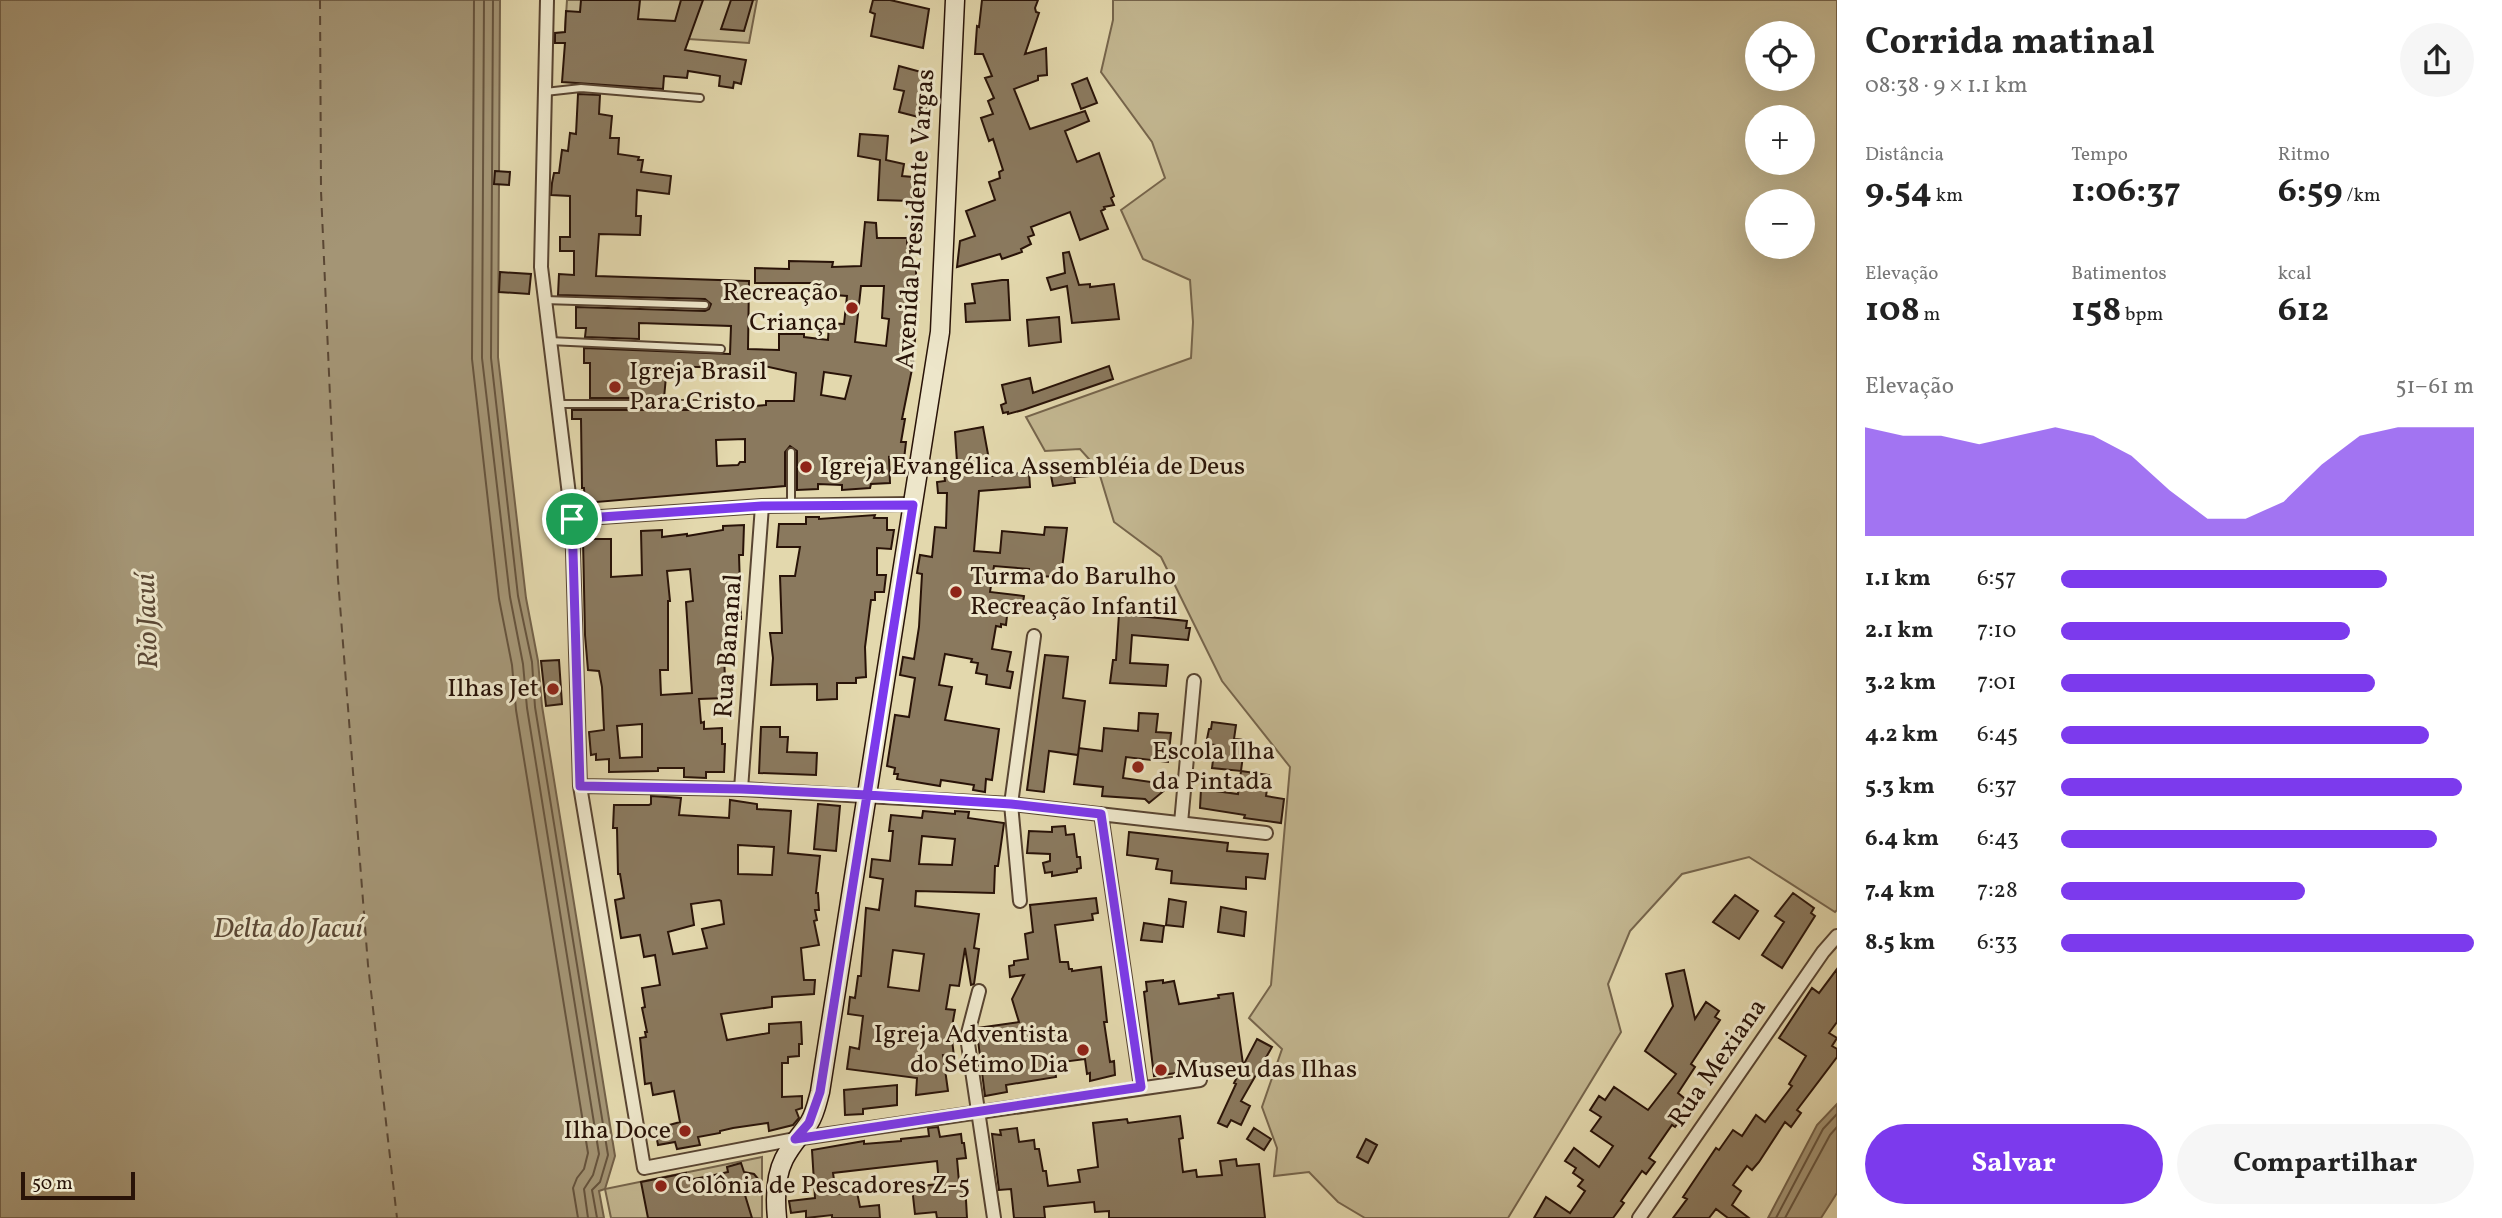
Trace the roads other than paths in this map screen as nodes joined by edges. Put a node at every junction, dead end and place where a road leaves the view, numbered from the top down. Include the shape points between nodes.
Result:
1 (547, 0) edge
2 (955, 0) edge
3 (544, 92) junction
4 (700, 98) dead end
5 (544, 300) junction
6 (705, 305) dead end
7 (549, 341) junction
8 (721, 349) dead end
9 (557, 404) junction
10 (749, 404) dead end
11 (791, 452) dead end
12 (791, 505) junction
13 (913, 505) junction
14 (762, 506) junction
15 (572, 519) junction
16 (1034, 636) dead end
17 (1194, 681) dead end
18 (580, 786) junction
19 (741, 789) junction
20 (867, 795) junction
21 (1011, 804) junction
22 (1101, 814) junction
23 (1181, 823) junction
24 (1266, 833) dead end
25 (1020, 901) dead end
26 (1837, 936) edge
27 (979, 991) dead end
28 (1200, 1080) dead end
29 (1141, 1087) junction
30 (979, 1112) junction
31 (795, 1139) junction
32 (776, 1218) edge
33 (994, 1218) edge
34 (1639, 1218) edge

1 - 3 street
2 - 13 street, Avenida Presidente Vargas via 940,332
3 - 4 lane via 581,88
3 - 5 street
5 - 6 lane
5 - 7 street
7 - 8 lane
7 - 9 street
9 - 10 lane
9 - 15 street
11 - 12 lane
12 - 13 street
12 - 14 street
13 - 20 street, Avenida Presidente Vargas
14 - 15 street
14 - 19 street, Rua Bananal
15 - 18 street
16 - 21 street
17 - 23 street
18 - 19 street
18 - 31 street via 644,1168
19 - 20 street
20 - 21 street
20 - 31 street, Avenida Presidente Vargas via 820,1092 809,1123
21 - 22 street
21 - 25 street
22 - 23 street
22 - 29 street
23 - 24 street
26 - 34 street, Rua Mexiana
27 - 30 street via 967,1037
28 - 29 street
29 - 30 street
30 - 31 street
30 - 33 street
31 - 32 street, Avenida Presidente Vargas via 777,1180

